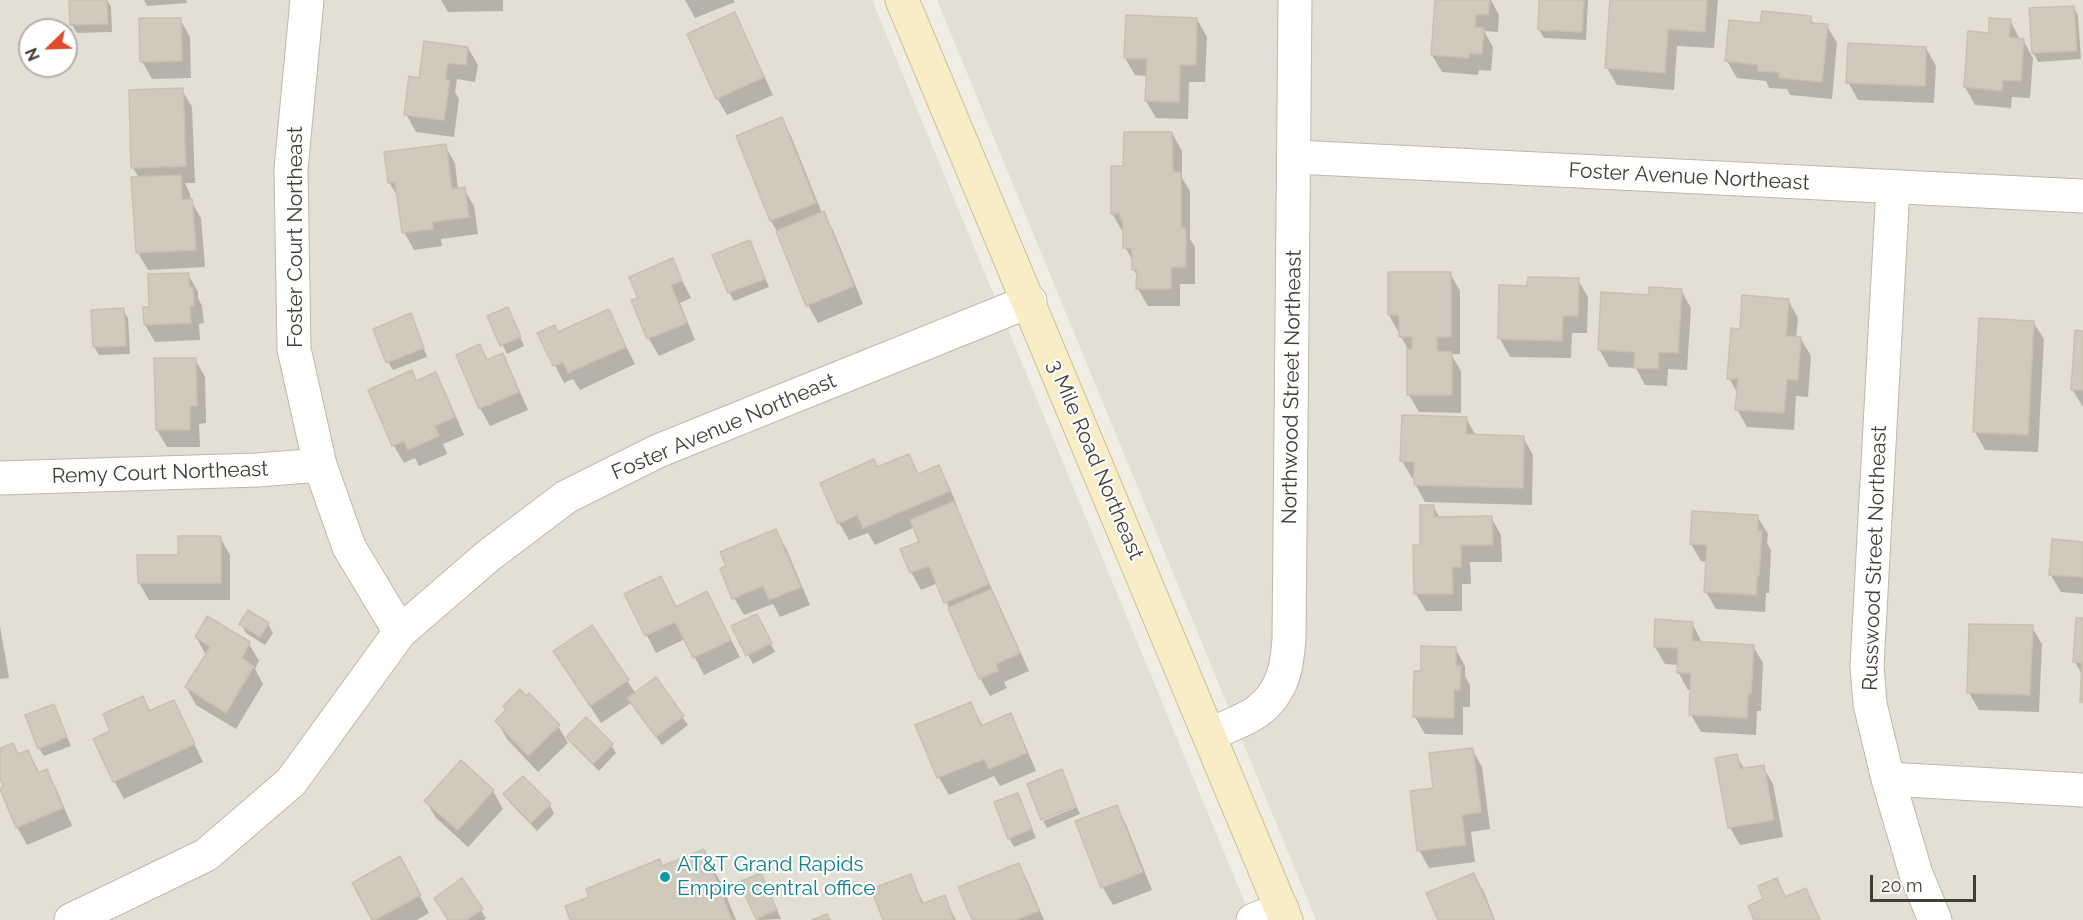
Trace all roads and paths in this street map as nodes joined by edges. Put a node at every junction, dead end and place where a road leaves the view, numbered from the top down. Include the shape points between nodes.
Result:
1 (307, 0) edge
2 (902, 0) edge
3 (1295, 0) edge
4 (1295, 157) junction
5 (1893, 187) junction
6 (2083, 196) edge
7 (1030, 301) junction
8 (320, 465) junction
9 (0, 478) edge
10 (400, 632) junction
11 (1209, 734) junction
12 (1888, 779) junction
13 (2083, 790) edge
14 (1274, 916) edge
15 (71, 920) edge
16 (1935, 920) edge

1 - 8 street, Foster Court Northeast via 291,169 294,349
2 - 7 main road, 3 Mile Road Northeast
3 - 4 street, Northwood Street Northeast
4 - 5 street, Foster Avenue Northeast
4 - 11 street, Northwood Street Northeast via 1289,639 1284,675 1271,701 1257,713
5 - 6 street, Foster Avenue Northeast
5 - 12 street, Russwood Street Northeast via 1867,666 1870,704
7 - 10 street, Foster Avenue Northeast via 658,451 566,497 488,556
7 - 11 main road, 3 Mile Road Northeast
8 - 9 street, Remy Court Northeast
8 - 10 street, Foster Court Northeast via 349,547
10 - 15 street, Foster Avenue Northeast via 291,782 206,855
11 - 14 main road, 3 Mile Road Northeast
12 - 13 street
12 - 16 street, Russwood Street Northeast via 1916,874

